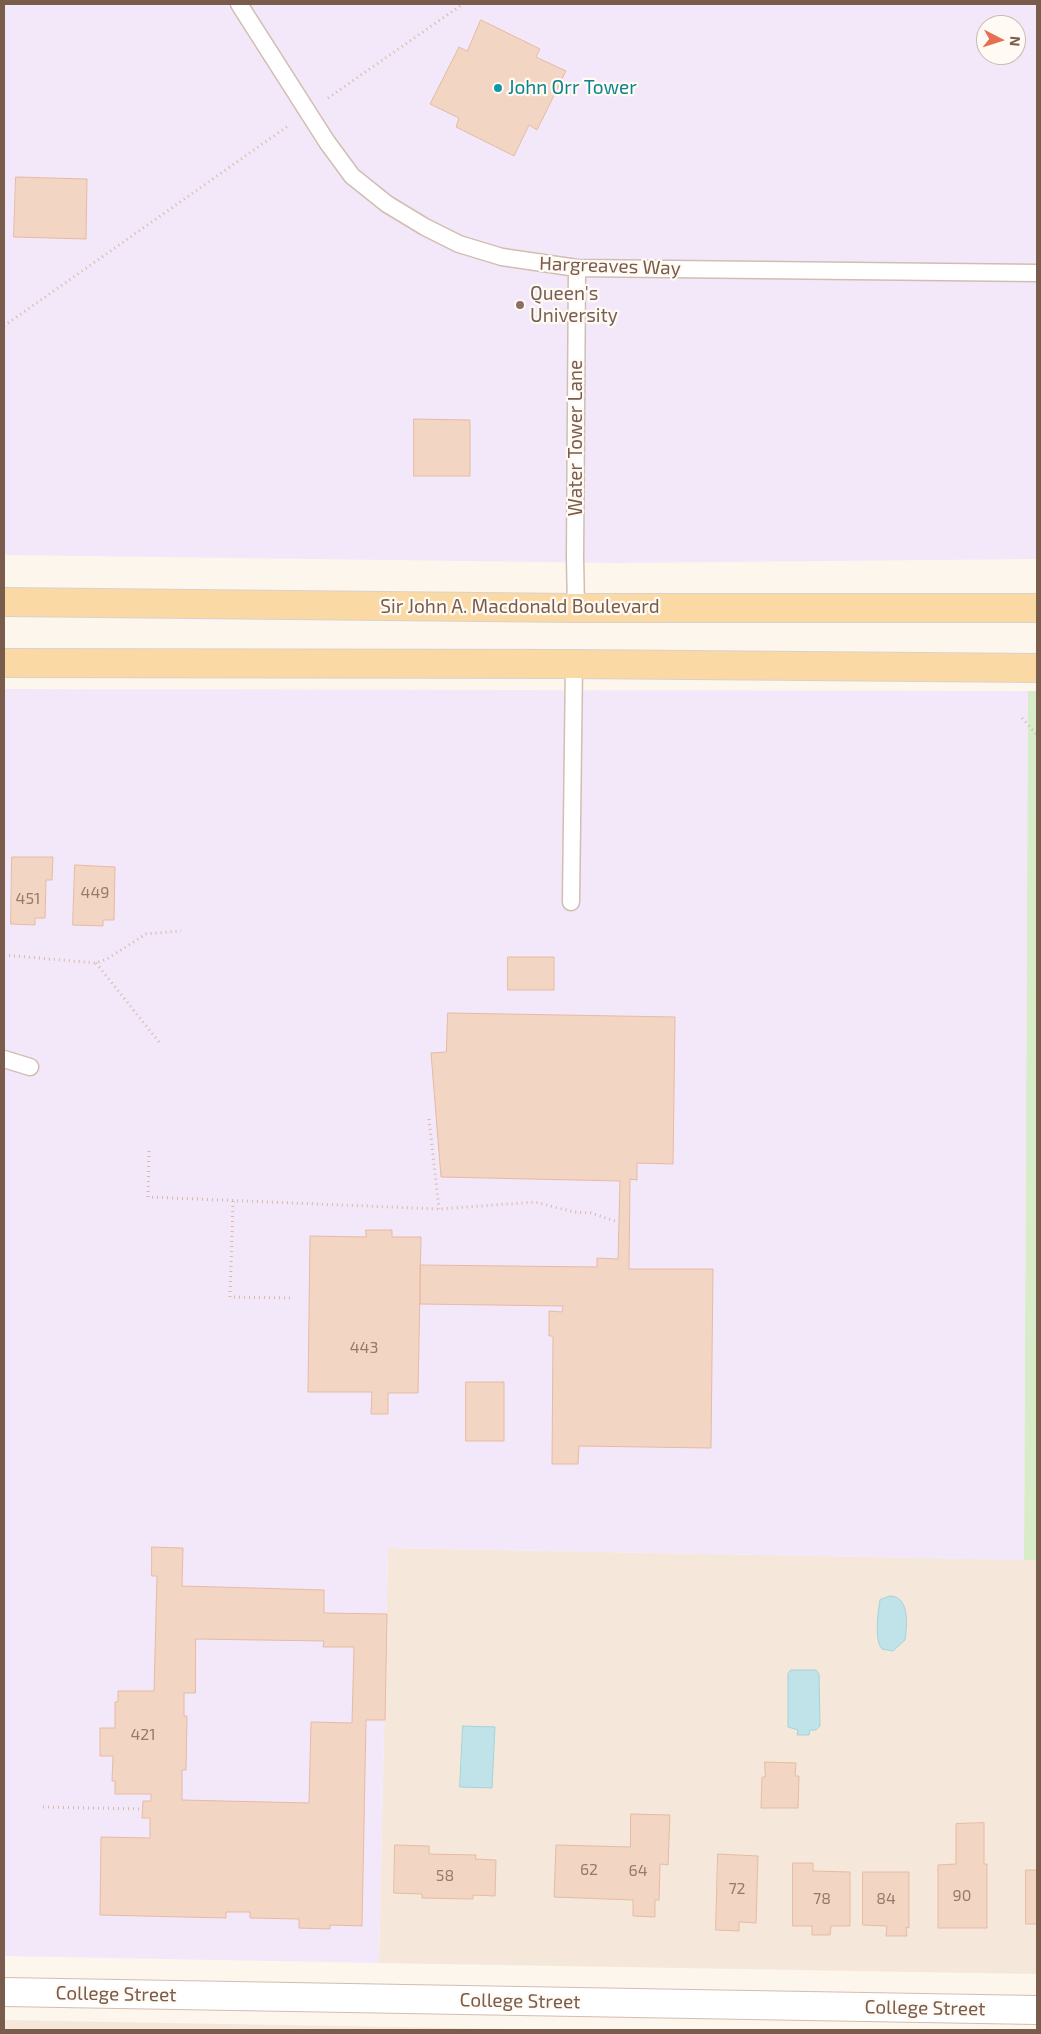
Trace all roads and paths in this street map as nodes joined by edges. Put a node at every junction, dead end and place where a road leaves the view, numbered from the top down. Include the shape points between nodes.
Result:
1 (239, 4) edge
2 (463, 4) edge
3 (308, 112) junction
4 (577, 268) junction
5 (1037, 273) edge
6 (4, 326) edge
7 (4, 602) edge
8 (576, 608) junction
9 (1037, 608) edge
10 (4, 663) edge
11 (574, 664) junction
12 (1037, 668) edge
13 (1022, 718) dead end
14 (1037, 735) edge
15 (571, 902) dead end
16 (181, 931) dead end
17 (4, 956) edge
18 (96, 962) junction
19 (159, 1042) dead end
20 (4, 1059) edge
21 (30, 1067) dead end
22 (429, 1119) dead end
23 (149, 1151) dead end
24 (233, 1201) junction
25 (439, 1209) junction
26 (614, 1221) dead end
27 (292, 1298) dead end
28 (43, 1806) dead end
29 (142, 1809) dead end
30 (4, 1992) edge
31 (1037, 2010) edge

1 - 3 lane, Hargreaves Way
2 - 3 path
3 - 4 lane, Hargreaves Way via 352,176 387,204 425,227 459,244 502,258
3 - 6 path
4 - 5 lane, Hargreaves Way
4 - 8 lane, Water Tower Lane
7 - 8 main road, Sir John A. Macdonald Boulevard
8 - 9 main road, Sir John A. Macdonald Boulevard
10 - 11 main road
11 - 12 main road
11 - 15 lane
13 - 14 path
16 - 18 path via 146,934 107,959
17 - 18 path
18 - 19 path
20 - 21 lane
22 - 25 path
23 - 24 path via 148,1198
24 - 25 path
24 - 27 path via 230,1297
25 - 26 path via 535,1202
28 - 29 path
30 - 31 street, College Street

